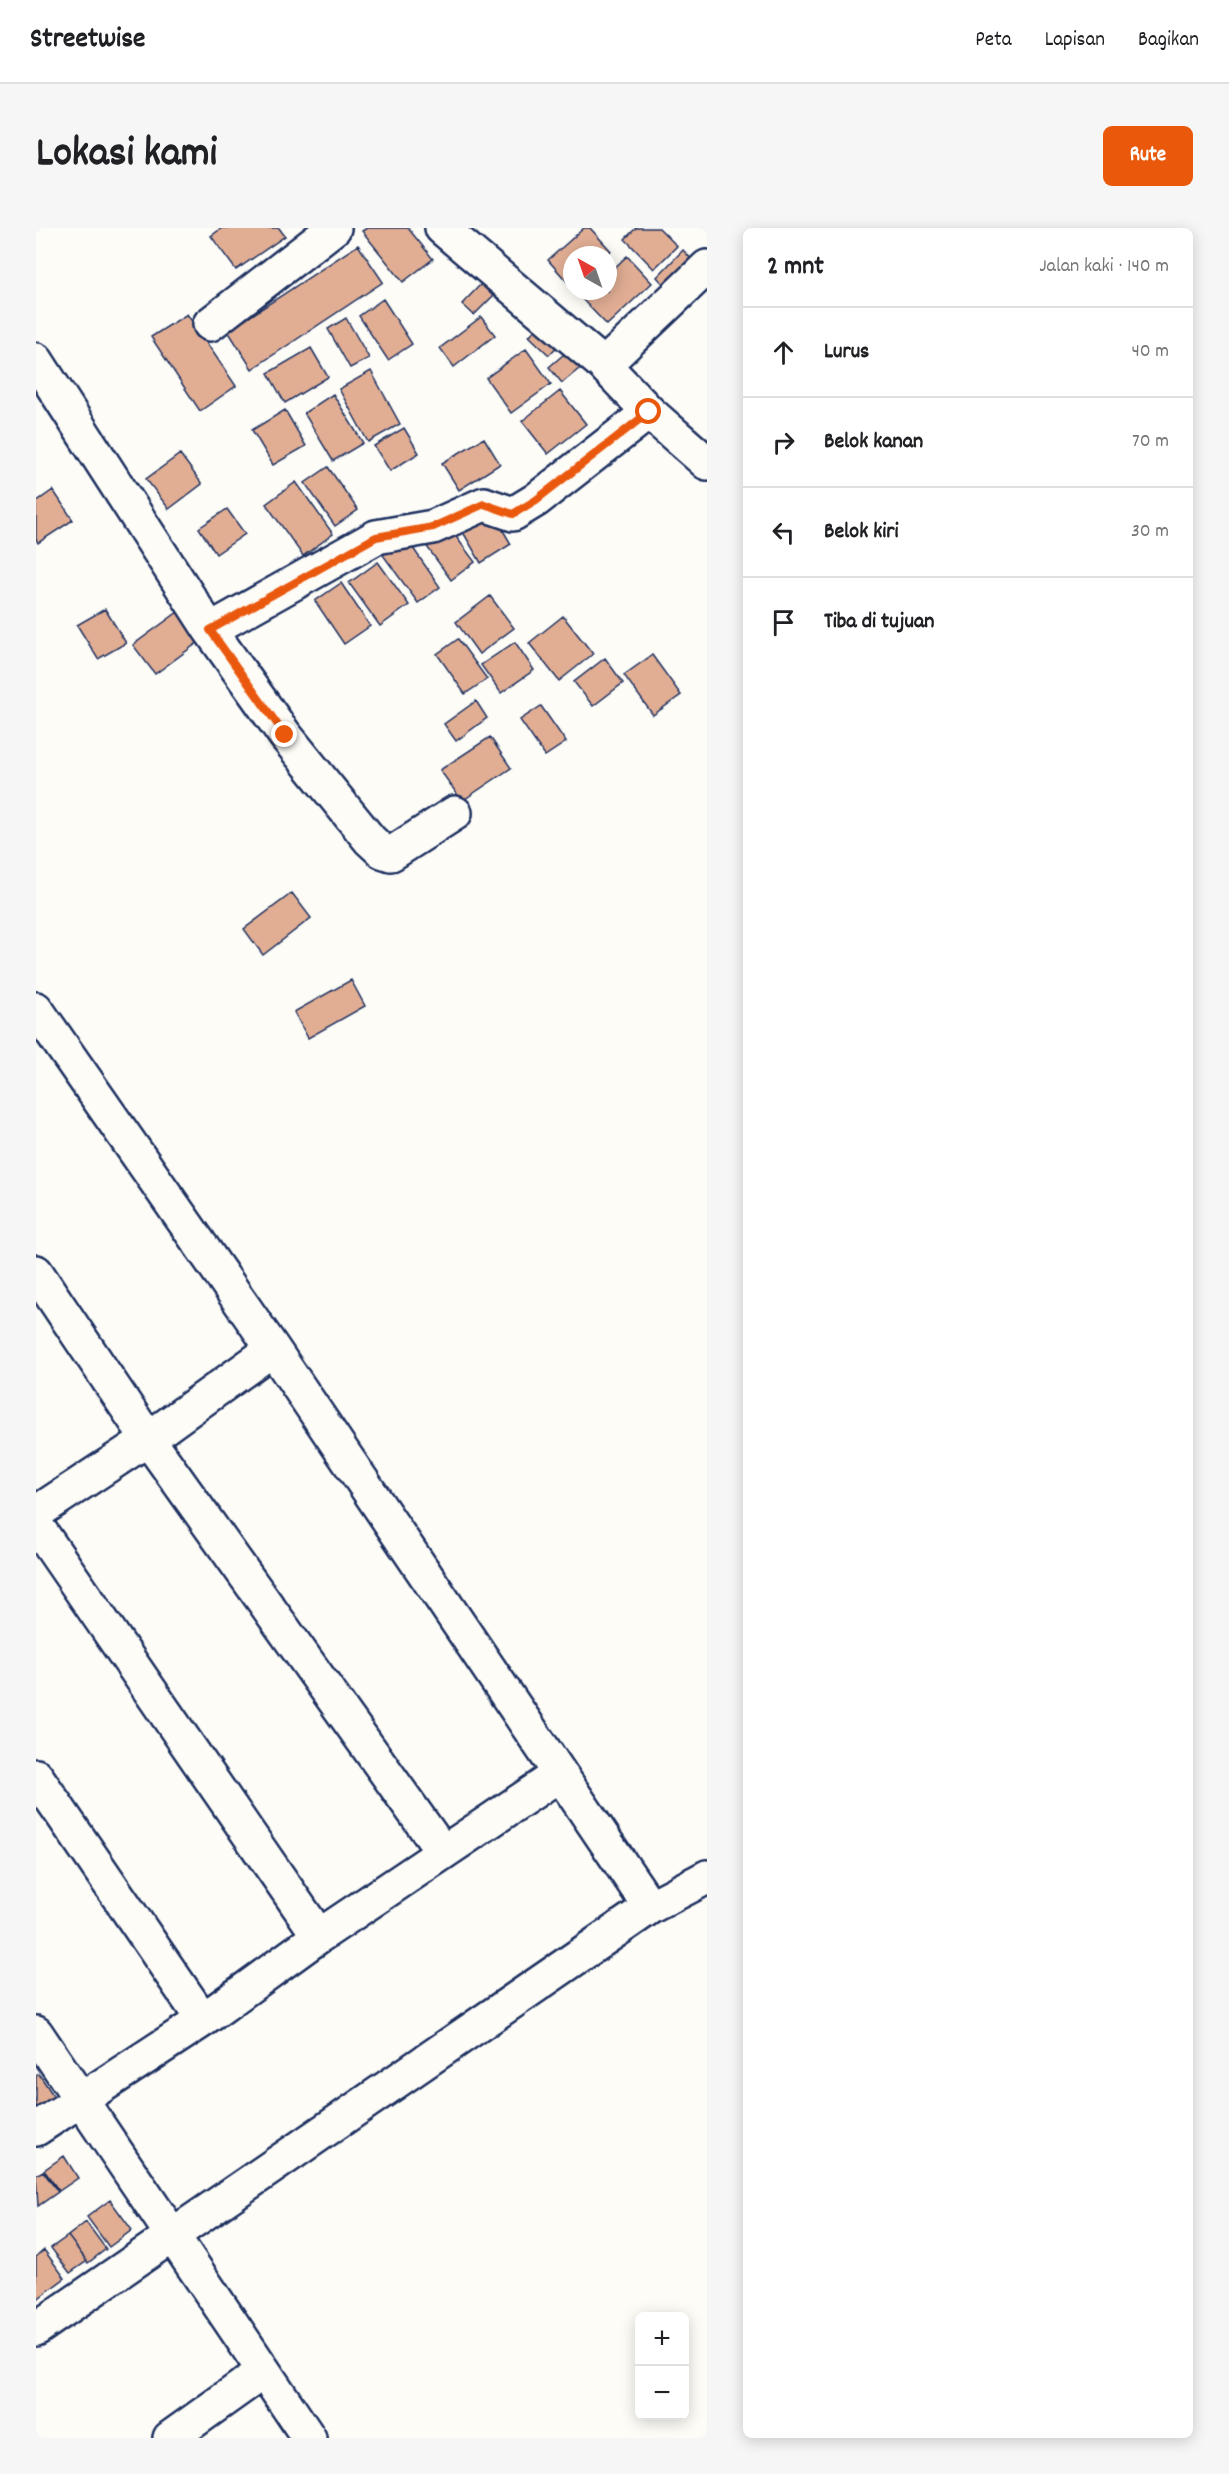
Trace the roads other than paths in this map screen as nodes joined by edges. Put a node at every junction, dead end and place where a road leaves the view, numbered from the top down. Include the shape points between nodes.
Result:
1 (334, 228) edge
2 (442, 228) edge
3 (707, 267) edge
4 (210, 324) dead end
5 (36, 360) edge
6 (603, 364) junction
7 (649, 412) junction
8 (707, 463) edge
9 (210, 630) junction
10 (454, 813) dead end
11 (36, 1009) edge
12 (36, 1272) edge
13 (273, 1349) junction
14 (148, 1438) junction
15 (36, 1513) edge
16 (36, 1525) edge
17 (560, 1774) junction
18 (36, 1776) edge
19 (442, 1851) junction
20 (707, 1877) edge
21 (650, 1907) junction
22 (319, 1936) junction
23 (203, 2020) junction
24 (36, 2033) edge
25 (81, 2097) junction
26 (36, 2128) edge
27 (172, 2238) junction
28 (36, 2329) edge
29 (264, 2371) junction
30 (170, 2438) edge
31 (309, 2438) edge

1 - 4 street
2 - 6 street
3 - 6 street
5 - 9 street
6 - 7 street
7 - 8 street
7 - 9 street via 513,514 484,504 433,527 376,537
9 - 10 street via 285,735 382,851 391,854
11 - 13 street
12 - 14 street
13 - 14 street
13 - 17 street
14 - 15 street
14 - 19 street
16 - 22 street
17 - 19 street
17 - 21 street
18 - 23 street
19 - 22 street
20 - 21 street
21 - 27 street
22 - 23 street
23 - 25 street
24 - 25 street
25 - 26 street
25 - 27 street
27 - 28 street
27 - 29 street
29 - 30 street
29 - 31 street

